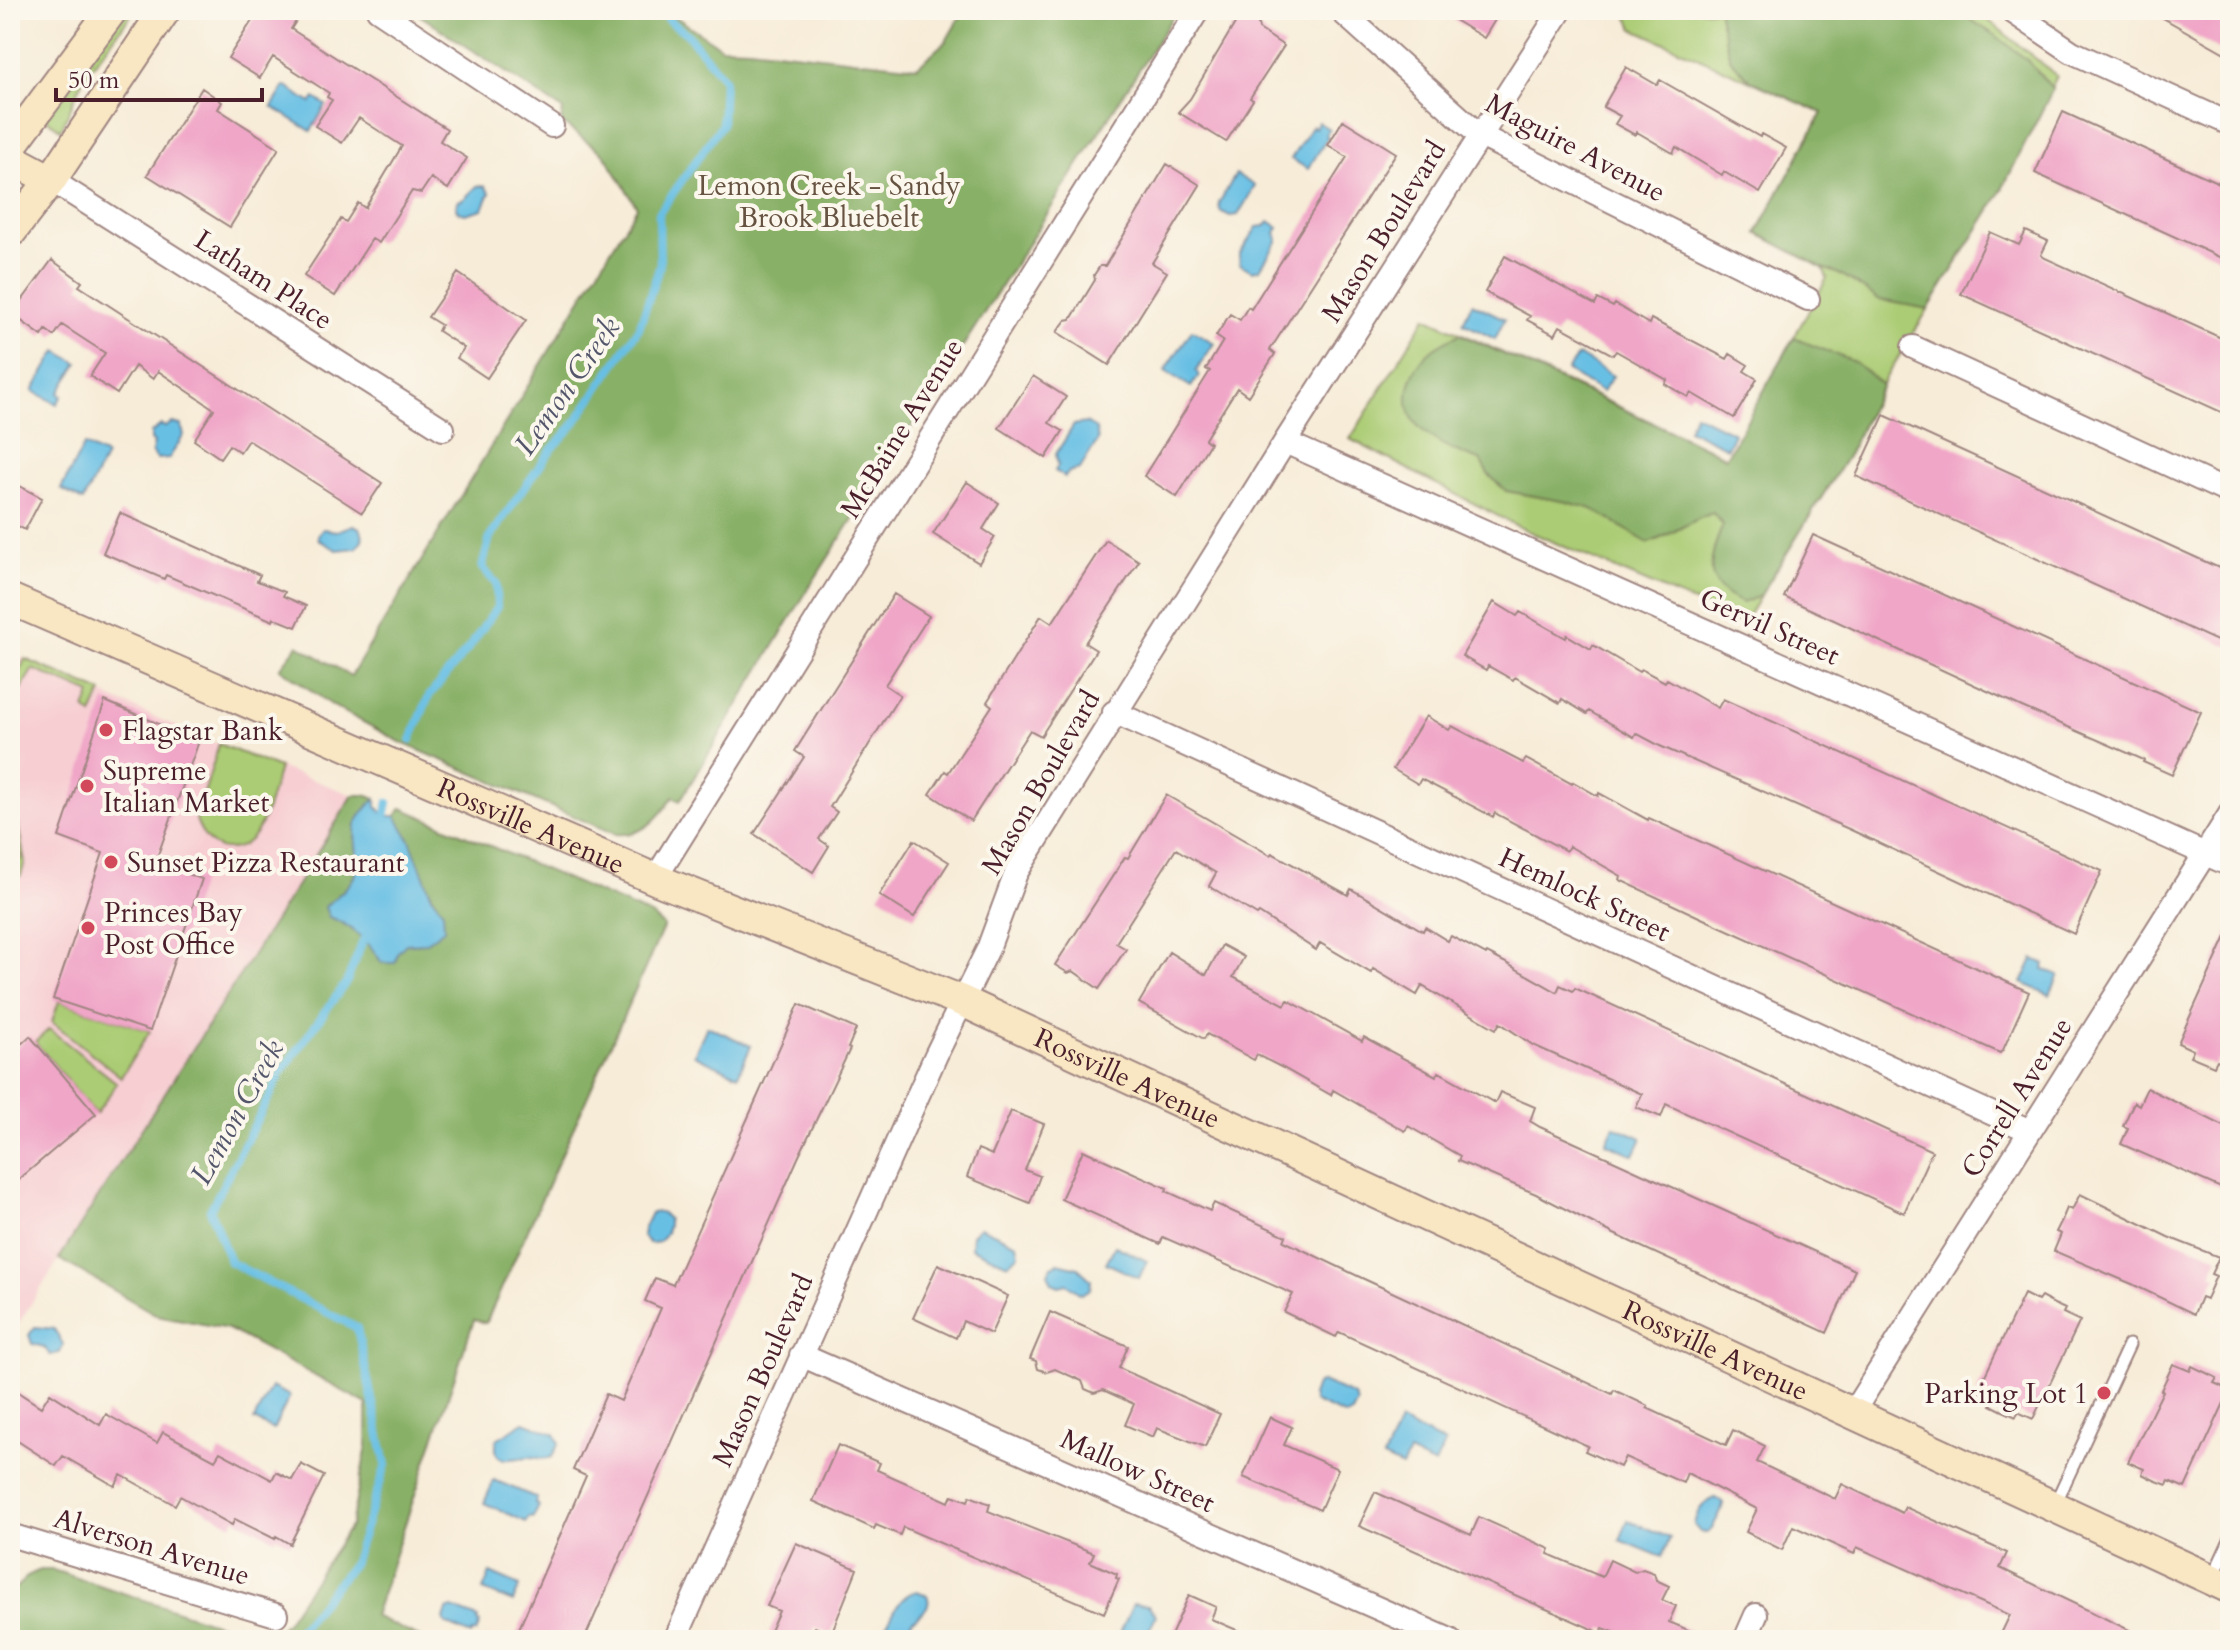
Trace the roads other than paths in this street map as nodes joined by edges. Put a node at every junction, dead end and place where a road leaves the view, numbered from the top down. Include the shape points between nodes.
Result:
1 (112, 10) edge
2 (165, 10) edge
3 (378, 10) edge
4 (1198, 10) edge
5 (1340, 10) edge
6 (1561, 10) edge
7 (2010, 10) edge
8 (2230, 124) edge
9 (552, 126) dead end
10 (1479, 135) junction
11 (10, 147) edge
12 (10, 158) edge
13 (51, 180) junction
14 (10, 233) edge
15 (1808, 299) dead end
16 (1913, 347) dead end
17 (443, 429) dead end
18 (1285, 442) junction
19 (2230, 493) edge
20 (10, 599) edge
21 (1114, 712) junction
22 (2230, 814) edge
23 (2205, 854) junction
24 (2230, 865) edge
25 (655, 879) junction
26 (962, 1001) junction
27 (2030, 1131) junction
28 (2129, 1345) dead end
29 (801, 1355) junction
30 (1853, 1412) junction
31 (2054, 1505) junction
32 (10, 1535) edge
33 (2230, 1540) edge
34 (2221, 1583) edge
35 (276, 1615) dead end
36 (1756, 1615) dead end
37 (675, 1640) edge
38 (1450, 1640) edge
39 (1745, 1640) edge

1 - 11 street
2 - 13 street
3 - 9 street
4 - 25 street, McBaine Avenue
5 - 10 street, Maguire Avenue
6 - 10 street, Mason Boulevard
7 - 8 street via 2072,52
10 - 15 street, Maguire Avenue
10 - 18 street, Mason Boulevard
12 - 13 street
13 - 14 street
13 - 17 street, Latham Place
16 - 19 street
18 - 21 street, Mason Boulevard
18 - 23 street, Gervil Street
20 - 25 street, Rossville Avenue
21 - 26 street, Mason Boulevard via 1016,873
21 - 27 street, Hemlock Street
22 - 23 street, Correll Avenue
23 - 24 street, Gervil Street
23 - 27 street, Correll Avenue
25 - 26 street, Rossville Avenue
26 - 29 street, Mason Boulevard
26 - 30 street, Rossville Avenue
27 - 30 street, Correll Avenue
28 - 31 lane
29 - 37 street, Mason Boulevard
29 - 38 street, Mallow Street
30 - 31 street, Rossville Avenue
31 - 34 street, Rossville Avenue
32 - 35 street, Alverson Avenue
33 - 34 lane
36 - 39 street

